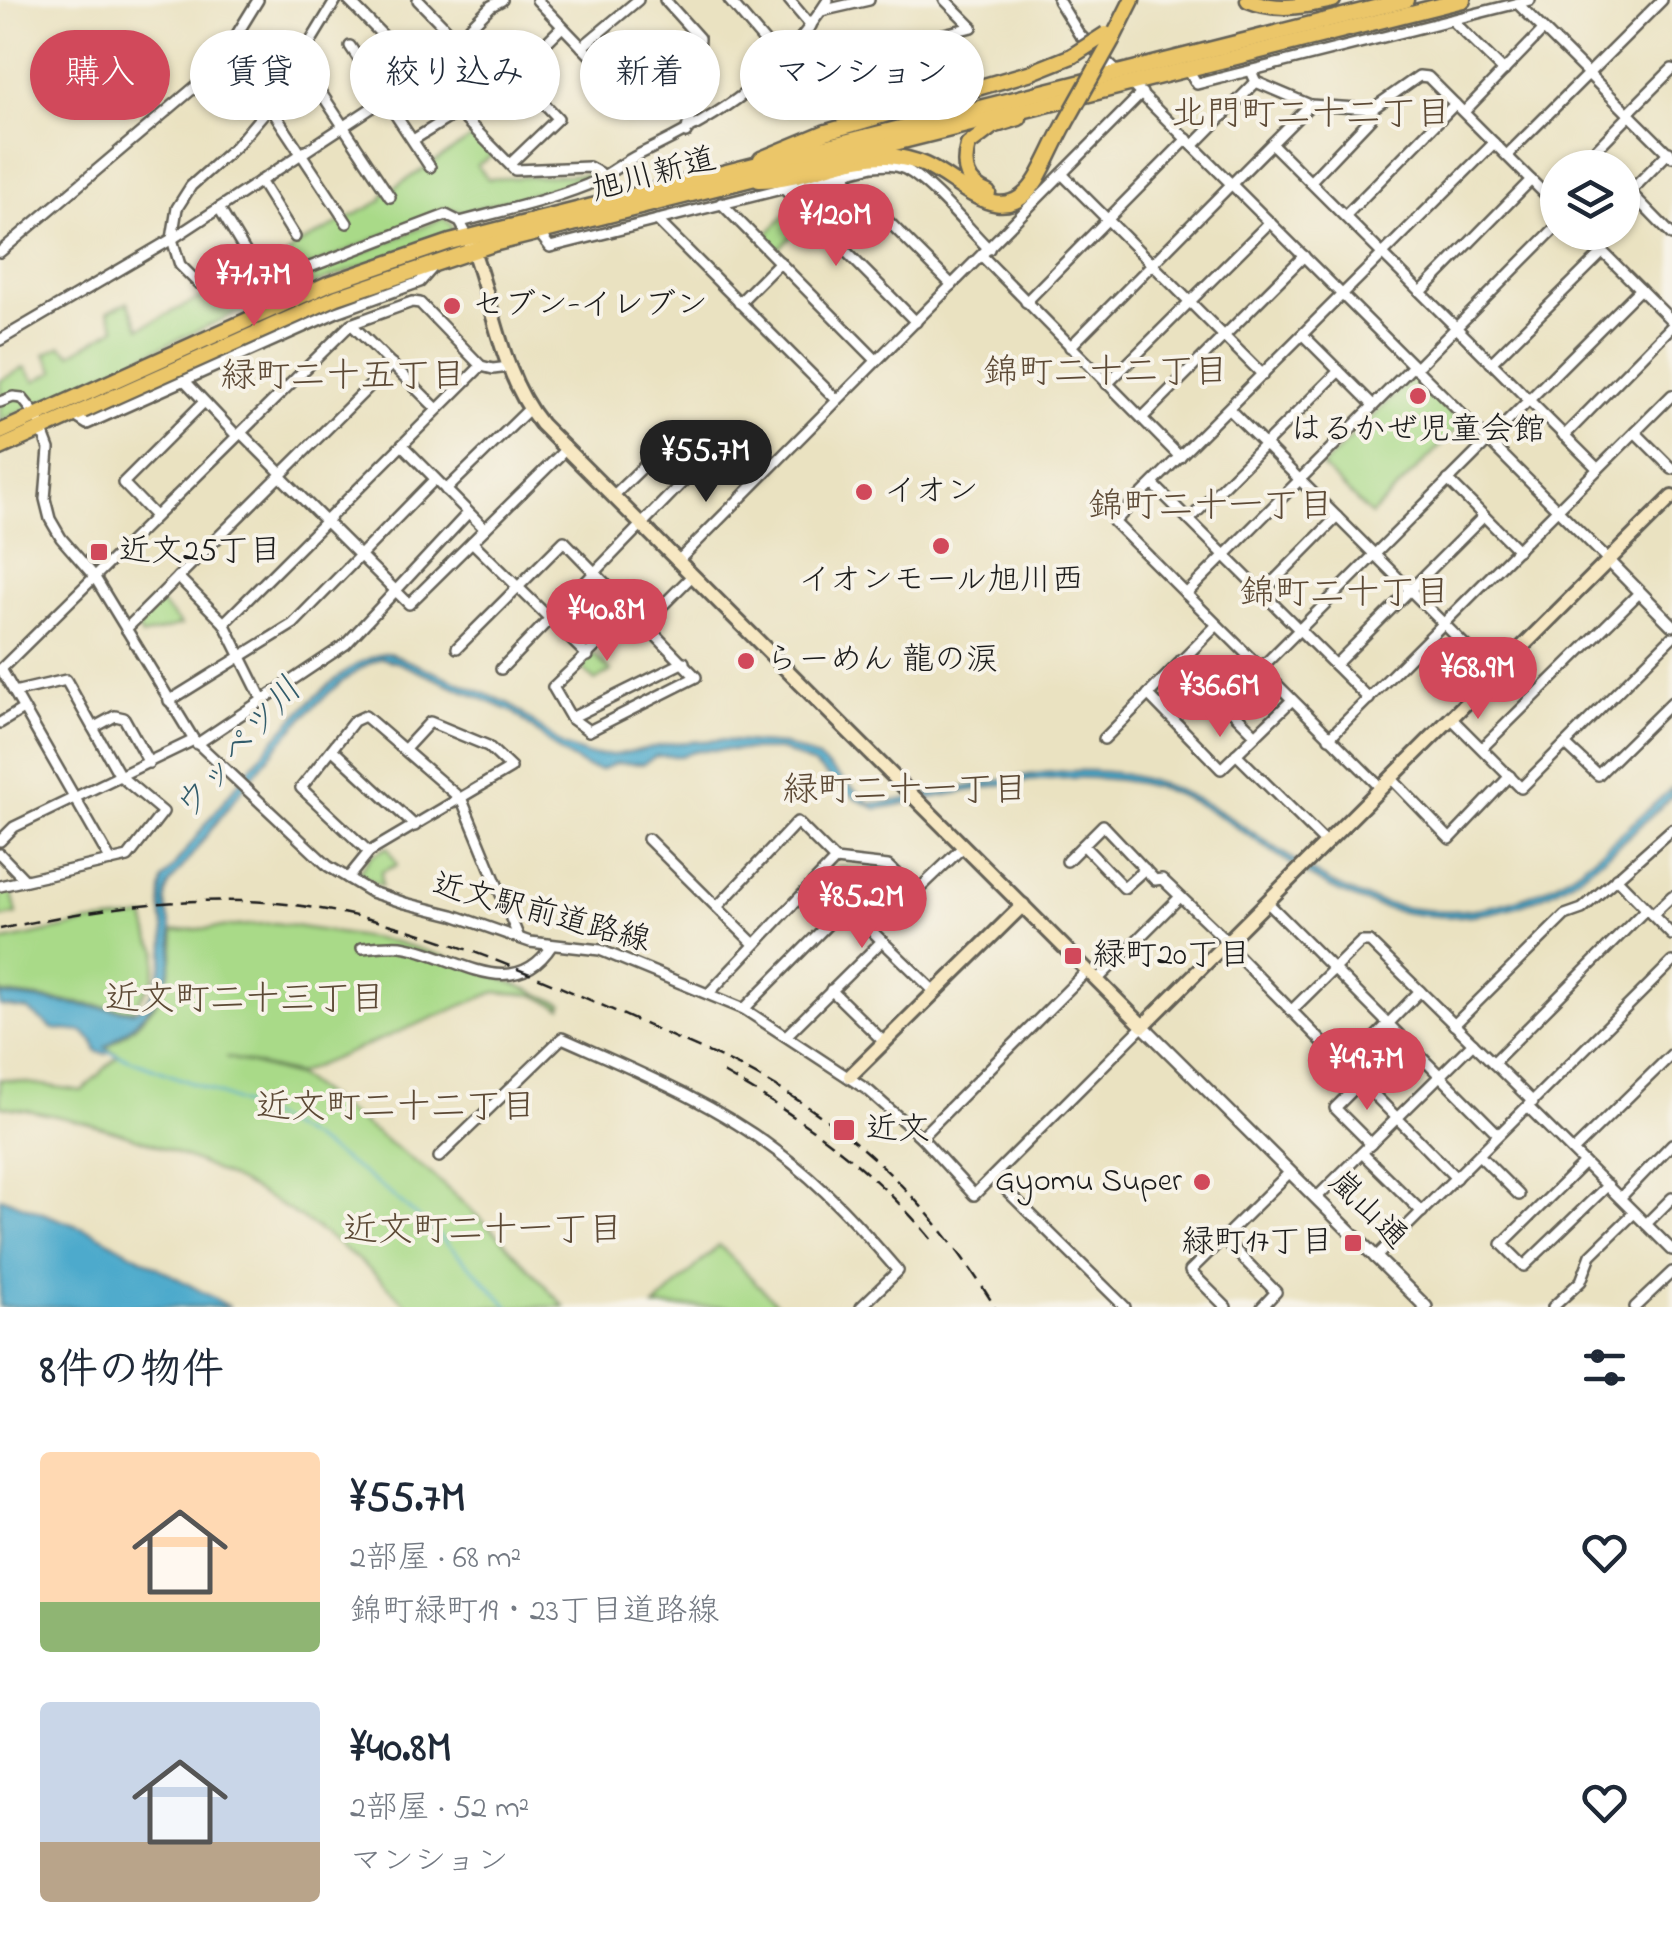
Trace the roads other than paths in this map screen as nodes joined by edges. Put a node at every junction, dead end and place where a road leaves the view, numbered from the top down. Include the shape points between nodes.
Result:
1 (258, 0) edge
2 (336, 0) edge
3 (348, 0) edge
4 (418, 0) edge
5 (502, 0) edge
6 (537, 0) edge
7 (638, 0) edge
8 (664, 0) edge
9 (728, 0) edge
10 (789, 0) edge
11 (828, 0) edge
12 (868, 0) edge
13 (944, 0) edge
14 (1058, 0) edge
15 (1248, 0) edge
16 (1333, 0) edge
17 (1406, 0) edge
18 (1463, 0) edge
19 (1530, 0) edge
20 (1662, 0) edge
21 (488, 3) edge
22 (1516, 3) junction
23 (1130, 5) edge
24 (821, 11) junction
25 (1452, 20) junction
26 (810, 26) junction
27 (562, 27) junction
28 (318, 30) edge
29 (379, 30) edge
30 (446, 30) edge
31 (465, 30) edge
32 (559, 30) edge
33 (602, 30) edge
34 (692, 30) edge
35 (751, 30) edge
36 (807, 30) edge
37 (960, 30) edge
38 (1543, 30) junction
39 (1109, 37) junction
40 (580, 45) edge
41 (1672, 69) edge
42 (1188, 70) junction
43 (1251, 71) junction
44 (1504, 71) junction
45 (1588, 73) junction
46 (1124, 78) junction
47 (1256, 82) junction
48 (1105, 90) junction
49 (1142, 94) junction
50 (740, 99) edge
51 (1455, 104) junction
52 (330, 105) edge
53 (1310, 105) junction
54 (1372, 108) junction
55 (1464, 112) junction
56 (1629, 114) junction
57 (258, 120) edge
58 (280, 120) edge
59 (353, 120) edge
60 (398, 120) edge
61 (445, 120) edge
62 (556, 120) edge
63 (689, 120) edge
64 (466, 121) edge
65 (344, 126) junction
66 (686, 133) junction
67 (412, 140) junction
68 (1190, 142) junction
69 (1494, 143) junction
70 (1272, 144) junction
71 (1595, 150) edge
72 (302, 153) junction
73 (1671, 153) edge
74 (1506, 156) junction
75 (1045, 161) junction
76 (510, 164) junction
77 (430, 167) dead end
78 (732, 171) junction
79 (841, 174) junction
80 (1062, 174) junction
81 (606, 176) junction
82 (748, 180) junction
83 (1531, 180) junction
84 (260, 181) junction
85 (1310, 182) junction
86 (1640, 183) edge
87 (1232, 184) junction
88 (784, 188) junction
89 (1540, 189) edge
90 (390, 196) dead end
91 (721, 204) junction
92 (219, 208) junction
93 (1640, 208) edge
94 (1345, 216) junction
95 (1108, 219) junction
96 (657, 220) junction
97 (460, 222) junction
98 (1270, 222) junction
99 (348, 223) dead end
100 (539, 233) junction
101 (1672, 235) edge
102 (295, 237) dead end
103 (172, 240) junction
104 (1540, 243) edge
105 (470, 244) junction
106 (0, 252) edge
107 (1603, 252) joint
108 (985, 253) junction
109 (1383, 254) junction
110 (1304, 256) junction
111 (437, 262) junction
112 (780, 262) junction
113 (1152, 264) junction
114 (952, 285) junction
115 (266, 286) junction
116 (1640, 289) junction
117 (1420, 292) junction
118 (1342, 294) junction
119 (1026, 302) junction
120 (1190, 302) junction
121 (739, 303) junction
122 (916, 322) junction
123 (351, 324) junction
124 (1672, 324) edge
125 (1455, 328) junction
126 (1224, 335) junction
127 (1303, 335) junction
128 (0, 340) edge
129 (1070, 346) junction
130 (876, 360) junction
131 (392, 364) junction
132 (1491, 364) junction
133 (481, 366) junction
134 (1414, 367) junction
135 (509, 368) junction
136 (1339, 370) junction
137 (1263, 375) junction
138 (186, 382) junction
139 (1107, 384) junction
140 (1672, 395) edge
141 (837, 400) junction
142 (1529, 401) junction
143 (0, 402) edge
144 (204, 402) junction
145 (1373, 406) junction
146 (529, 408) junction
147 (437, 409) junction
148 (1228, 409) junction
149 (72, 415) junction
150 (1142, 418) junction
151 (39, 422) junction
152 (0, 432) edge
153 (1635, 432) junction
154 (239, 434) junction
155 (1564, 436) junction
156 (1488, 441) junction
157 (1264, 444) junction
158 (402, 445) junction
159 (0, 448) edge
160 (566, 449) junction
161 (1180, 457) junction
162 (1598, 469) junction
163 (1672, 469) edge
164 (281, 475) junction
165 (435, 479) junction
166 (1300, 479) junction
167 (1448, 480) junction
168 (1153, 484) junction
169 (446, 490) junction
170 (613, 496) junction
171 (1672, 497) edge
172 (1558, 510) junction
173 (468, 513) junction
174 (155, 516) junction
175 (1484, 516) junction
176 (1337, 517) junction
177 (1190, 519) junction
178 (326, 521) junction
179 (642, 525) junction
180 (485, 530) junction
181 (472, 542) junction
182 (1518, 550) junction
183 (1374, 554) junction
184 (1225, 555) junction
185 (360, 556) junction
186 (1608, 560) junction
187 (678, 562) junction
188 (595, 572) junction
189 (94, 576) junction
190 (692, 576) junction
191 (178, 577) junction
192 (517, 587) junction
193 (393, 589) junction
194 (1410, 589) junction
195 (1263, 592) junction
196 (1640, 592) junction
197 (1186, 594) junction
198 (634, 611) junction
199 (1670, 617) edge
200 (550, 619) junction
201 (224, 623) junction
202 (645, 623) junction
203 (1443, 623) junction
204 (1218, 625) junction
205 (126, 629) junction
206 (1299, 630) junction
207 (1672, 637) edge
208 (456, 648) dead end
209 (588, 656) junction
210 (241, 657) junction
211 (1181, 660) junction
212 (684, 662) junction
213 (1334, 665) junction
214 (1261, 668) junction
215 (501, 669) dead end
216 (0, 670) edge
217 (1494, 674) junction
218 (14, 692) junction
219 (1148, 694) junction
220 (1369, 699) junction
221 (263, 700) junction
222 (1292, 700) junction
223 (169, 701) junction
224 (1672, 702) edge
225 (23, 710) junction
226 (571, 718) junction
227 (1451, 718) junction
228 (0, 723) edge
229 (93, 728) junction
230 (1256, 735) junction
231 (1329, 738) junction
232 (1104, 739) dead end
233 (196, 742) junction
234 (1565, 744) junction
235 (1482, 748) junction
236 (405, 749) junction
237 (332, 750) junction
238 (1236, 754) junction
239 (148, 763) junction
240 (120, 776) junction
241 (1510, 776) junction
242 (1386, 784) junction
243 (75, 797) junction
244 (462, 800) junction
245 (415, 826) junction
246 (1672, 829) edge
247 (648, 839) dead end
248 (0, 842) edge
249 (1083, 845) junction
250 (964, 846) junction
251 (1322, 848) junction
252 (368, 852) junction
253 (0, 854) edge
254 (835, 860) junction
255 (111, 861) junction
256 (1067, 861) dead end
257 (1145, 869) junction
258 (348, 878) junction
259 (1616, 878) junction
260 (25, 880) junction
261 (818, 880) junction
262 (0, 886) edge
263 (1672, 896) edge
264 (1180, 897) junction
265 (1267, 902) junction
266 (1023, 905) junction
267 (718, 906) junction
268 (846, 906) junction
269 (1649, 912) junction
270 (1672, 935) edge
271 (520, 938) junction
272 (880, 942) junction
273 (1227, 943) junction
274 (754, 944) junction
275 (552, 945) junction
276 (362, 948) dead end
277 (1672, 962) edge
278 (1334, 969) junction
279 (1092, 975) junction
280 (831, 990) junction
281 (1420, 991) junction
282 (934, 992) junction
283 (709, 994) junction
284 (744, 1009) junction
285 (1292, 1010) junction
286 (1388, 1024) junction
287 (1454, 1025) junction
288 (1143, 1026) junction
289 (787, 1036) junction
290 (884, 1042) junction
291 (1473, 1043) junction
292 (1672, 1054) edge
293 (1493, 1063) junction
294 (1348, 1066) junction
295 (1440, 1075) junction
296 (850, 1076) junction
297 (1362, 1081) junction
298 (1530, 1104) junction
299 (1397, 1118) junction
300 (1498, 1134) junction
301 (921, 1137) junction
302 (1370, 1144) junction
303 (1672, 1144) edge
304 (1573, 1151) junction
305 (1362, 1153) junction
306 (1479, 1154) junction
307 (439, 1158) dead end
308 (1584, 1164) junction
309 (1289, 1172) junction
310 (992, 1176) junction
311 (1456, 1178) junction
312 (1608, 1185) junction
313 (1520, 1194) dead end
314 (1316, 1198) junction
315 (1620, 1198) junction
316 (1672, 1198) edge
317 (1422, 1212) junction
318 (1634, 1213) junction
319 (1646, 1224) junction
320 (1223, 1238) junction
321 (1672, 1250) edge
322 (1375, 1258) junction
323 (1672, 1272) edge
324 (862, 1307) edge
325 (1125, 1307) edge
326 (1226, 1307) edge
327 (1262, 1307) edge
328 (1426, 1307) edge
329 (1553, 1307) edge
330 (1636, 1307) edge

1 - 106 street via 215,70
2 - 28 street
3 - 29 street
4 - 30 street
5 - 21 street
6 - 27 street
7 - 33 street
8 - 34 street
9 - 35 street
10 - 26 street
11 - 24 street
12 - 24 street
13 - 37 street via 972,27
14 - 46 street via 1079,34
15 - 16 main road via 1300,8
17 - 46 main road, 旭川新道
18 - 42 main road, 旭川新道
19 - 22 street
20 - 45 street
21 - 31 street
22 - 25 street
22 - 38 street
23 - 39 main road
24 - 26 street
25 - 43 street
25 - 44 street
26 - 36 street
27 - 32 street
27 - 40 street
38 - 44 street
38 - 45 street
39 - 75 main road, bridge
39 - 78 main road, bridge via 1032,72 826,132
41 - 56 street
42 - 43 street via 1197,84
42 - 46 main road, 旭川新道
43 - 47 street
44 - 55 street
45 - 56 street
45 - 74 street
46 - 48 main road, 旭川新道
46 - 49 street
46 - 78 main road, 旭川新道
47 - 53 street
47 - 68 street
48 - 75 main road via 993,126 968,145 964,158 972,184 1004,196 1018,191
48 - 82 main road, 旭川新道
49 - 68 street
49 - 80 street
50 - 66 street
51 - 54 street via 1419,76
51 - 55 street
51 - 94 street
52 - 65 street
53 - 54 street
53 - 70 street
54 - 85 street via 1371,118
55 - 69 street
56 - 71 street
56 - 73 street
57 - 103 street via 192,186 177,208
58 - 72 street
59 - 65 street
60 - 67 street
61 - 67 street
62 - 76 street
63 - 66 street
64 - 76 street
65 - 72 street
65 - 90 street
66 - 81 street
67 - 77 street
68 - 87 street
68 - 95 street
69 - 74 street
69 - 109 street
70 - 85 street
70 - 87 street
72 - 84 street
72 - 99 street
73 - 86 street
74 - 83 street
75 - 82 main road via 1025,194 1004,204 975,198 926,166 896,157 860,159 782,180
76 - 81 street via 515,170 589,167
78 - 105 main road, 旭川新道
79 - 88 street
79 - 108 street via 873,166 905,169
79 - 114 street
80 - 95 street
80 - 108 street
81 - 97 street
82 - 100 main road, 旭川新道
83 - 89 street
83 - 117 street
84 - 92 street
84 - 102 street
85 - 94 street
87 - 98 street
87 - 113 street
88 - 91 street
88 - 122 street
91 - 96 street
91 - 112 street
92 - 103 street
92 - 115 street
93 - 101 street
94 - 109 street
95 - 113 street
95 - 119 street
96 - 100 street via 550,246
96 - 121 street
97 - 105 street
97 - 115 street via 446,215
98 - 110 street
98 - 120 street
100 - 105 main road, 旭川新道
103 - 115 street via 180,265 198,283 235,293
103 - 128 street
104 - 125 street
105 - 111 main road, 旭川新道
105 - 135 main road
105 - 151 main road, 旭川新道 via 328,284
107 - 116 street
107 - 132 street
108 - 114 street
108 - 119 street
109 - 117 street
109 - 118 street
110 - 118 street
110 - 126 street
111 - 138 street via 420,282 337,312
111 - 149 main road, 旭川新道 via 337,297
112 - 121 street
112 - 130 street
113 - 120 street
113 - 129 street
114 - 122 street
116 - 124 street
116 - 142 street
117 - 125 street
118 - 127 street
118 - 134 street
119 - 129 street
120 - 126 street
120 - 139 street
121 - 141 street
122 - 130 street
123 - 131 street
123 - 133 street via 420,303
123 - 154 street
124 - 155 street
125 - 132 street
125 - 134 street
126 - 137 street
126 - 150 street
127 - 136 street
127 - 137 street
129 - 139 street
130 - 141 street
131 - 147 street
131 - 164 street
132 - 142 street
133 - 135 street
133 - 147 street
134 - 145 street
134 - 156 street
135 - 146 main road
136 - 145 street
136 - 157 street
137 - 148 street
138 - 144 street
138 - 149 street via 87,424
139 - 150 street
140 - 153 street
141 - 187 street
142 - 155 street
142 - 156 street
143 - 151 street via 22,398
144 - 154 street
144 - 174 street via 123,482
145 - 166 street
146 - 160 main road
146 - 169 street
147 - 158 street
148 - 157 street
148 - 161 street
149 - 151 main road, 旭川新道
150 - 161 street
151 - 152 main road, 旭川新道
151 - 159 main road, 旭川新道
151 - 189 street via 48,448 50,519
153 - 162 street
153 - 163 street
154 - 164 street
154 - 174 street
155 - 162 street
156 - 167 street
156 - 172 street
157 - 166 street
157 - 177 street
158 - 165 street
158 - 178 street
160 - 170 main road
160 - 180 street
161 - 168 street
162 - 172 street
164 - 178 street
164 - 191 street
165 - 169 street
165 - 185 street
166 - 176 street
166 - 184 street
167 - 175 street
167 - 183 street
168 - 177 street
168 - 197 street via 1114,522
169 - 173 street
170 - 179 main road
170 - 179 street via 678,432 706,459
171 - 186 main road
172 - 182 street
172 - 186 street
173 - 180 street
173 - 193 street
174 - 189 street
175 - 182 street
175 - 194 street
176 - 183 street
176 - 195 street
177 - 184 street
178 - 185 street
178 - 201 street
179 - 187 main road
179 - 188 street
180 - 181 street
181 - 192 street
181 - 193 street via 409,604
182 - 203 street
183 - 194 street
183 - 206 street
184 - 195 street
184 - 197 street
185 - 193 street
185 - 210 street via 294,624
186 - 196 street
186 - 217 main road
187 - 190 main road
188 - 192 street via 564,542
188 - 198 street
188 - 200 street
189 - 205 street
189 - 216 street
190 - 202 street
190 - 250 main road
191 - 201 street
191 - 205 street
192 - 200 street
192 - 208 street
193 - 221 street via 346,644
194 - 203 street
194 - 213 street
195 - 206 street
196 - 199 street
196 - 235 street
197 - 204 street
198 - 202 street
198 - 209 street
200 - 209 street
200 - 215 street
201 - 210 street
202 - 212 street
203 - 217 street
203 - 220 street
204 - 211 street
204 - 214 street
205 - 223 street
206 - 213 street
206 - 214 street
207 - 234 street
209 - 226 street via 553,687
210 - 221 street
210 - 223 street
211 - 219 street
211 - 230 street
212 - 226 street
212 - 226 street via 696,677 589,731
213 - 220 street
214 - 222 street
216 - 218 street
217 - 227 main road
218 - 225 street
218 - 229 street via 66,680
219 - 232 street
219 - 238 street via 1221,769
220 - 231 street
221 - 233 street
222 - 230 street
222 - 231 street
223 - 233 street
224 - 234 street via 1598,775
225 - 228 street
225 - 243 street
227 - 235 street
227 - 242 main road
229 - 239 street via 124,718
229 - 240 street
230 - 238 street
231 - 242 street
233 - 239 street
233 - 258 street, 近文駅前道路線
234 - 241 street via 1521,788
235 - 241 street
236 - 237 street via 365,716
236 - 244 street
236 - 244 street via 430,722 488,746 512,768
237 - 245 street
237 - 252 street via 300,788
238 - 251 street
239 - 240 street
240 - 243 street
240 - 255 street via 163,812 128,857
241 - 242 street via 1450,838
242 - 251 main road
243 - 248 street via 14,827
243 - 255 street
244 - 245 street
244 - 271 street
245 - 252 street
246 - 259 street
247 - 267 street
249 - 256 street
249 - 257 street via 1103,826
249 - 257 street via 1124,888
250 - 254 street via 916,892 888,866
250 - 266 main road
251 - 265 main road
252 - 258 street
253 - 260 street
254 - 261 street
254 - 267 street via 797,822
255 - 260 street
257 - 264 street
258 - 271 street, 近文駅前道路線 via 388,898
259 - 269 street
259 - 287 street via 1565,916
260 - 262 street
261 - 268 street
261 - 274 street
263 - 269 street
264 - 273 street
264 - 279 street
265 - 273 main road
265 - 278 street
266 - 279 main road
266 - 282 main road
267 - 274 street
268 - 272 street
268 - 284 street
269 - 270 street
269 - 293 street
271 - 275 street, 近文駅前道路線
272 - 280 street
272 - 282 street
273 - 285 street
273 - 288 main road
274 - 283 street
275 - 276 street via 542,960 511,976 402,946
275 - 283 street, 近文駅前道路線 via 600,950
277 - 298 street
278 - 281 street via 1370,942
278 - 285 street
278 - 286 street
279 - 288 main road
279 - 301 street
280 - 289 street
280 - 290 street
281 - 286 street
281 - 287 street
282 - 290 main road
283 - 284 street, 近文駅前道路線
284 - 289 street, 近文駅前道路線
285 - 294 street
286 - 294 street
286 - 295 street
287 - 291 street
288 - 309 street, 嵐山通
288 - 310 street
289 - 296 street, 近文駅前道路線
290 - 296 main road
291 - 293 street
291 - 295 street
292 - 304 street
293 - 298 street
294 - 297 street
295 - 299 street
295 - 300 street
296 - 301 street, 近文駅前道路線
297 - 299 street
297 - 302 street via 1336,1108
298 - 300 street
298 - 304 street
299 - 302 street
299 - 311 street
300 - 306 street
301 - 310 street, 近文駅前道路線 via 974,1195
302 - 305 street
303 - 315 street
304 - 308 street
305 - 314 street
305 - 317 street
306 - 311 street
306 - 313 street
307 - 324 street via 562,1038 727,1118 826,1193 898,1270
308 - 312 street
308 - 312 street via 1502,1244 1524,1266
309 - 314 street, 嵐山通
309 - 320 street
310 - 325 street
311 - 317 street
312 - 315 street
314 - 322 street, 嵐山通
315 - 318 street
316 - 319 street
317 - 322 street
318 - 319 street
318 - 329 street via 1591,1255 1582,1280
319 - 321 street
320 - 326 street via 1190,1271
320 - 327 street via 1276,1292
322 - 328 street, 嵐山通
323 - 330 street

